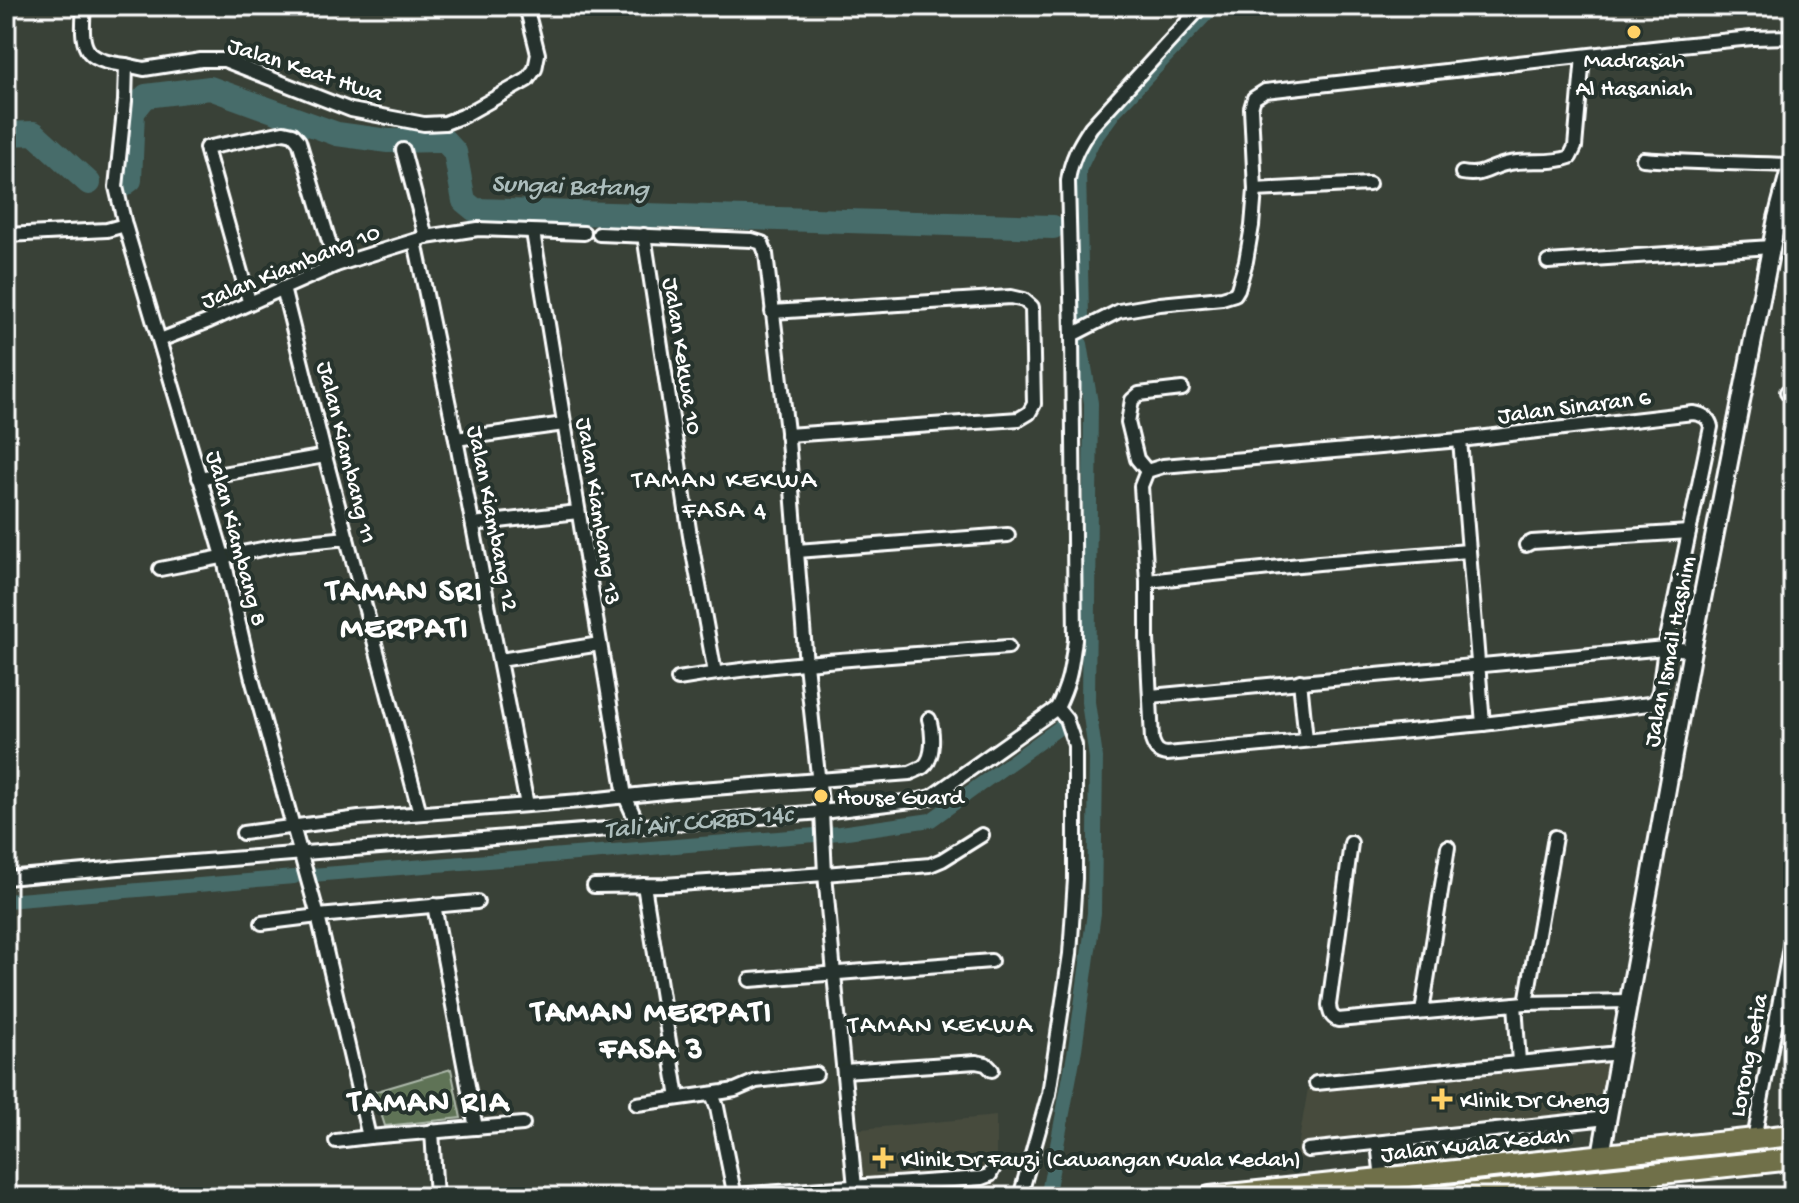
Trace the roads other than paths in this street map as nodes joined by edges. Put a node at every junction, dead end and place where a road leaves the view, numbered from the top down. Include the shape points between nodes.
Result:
1 (84, 6) edge
2 (526, 6) edge
3 (1202, 6) edge
4 (1793, 37) edge
5 (1583, 56) junction
6 (126, 65) junction
7 (403, 150) dead end
8 (1643, 159) dead end
9 (1792, 162) edge
10 (1462, 173) dead end
11 (1369, 184) dead end
12 (1789, 186) edge
13 (1255, 190) junction
14 (125, 225) junction
15 (533, 232) junction
16 (584, 233) dead end
17 (599, 234) dead end
18 (6, 235) edge
19 (644, 235) junction
20 (420, 239) junction
21 (1771, 247) junction
22 (1548, 262) dead end
23 (336, 265) junction
24 (283, 288) junction
25 (249, 301) junction
26 (772, 312) junction
27 (1072, 335) junction
28 (160, 340) junction
29 (1182, 389) dead end
30 (564, 424) junction
31 (787, 435) junction
32 (456, 439) junction
33 (1460, 440) junction
34 (325, 456) junction
35 (1147, 471) junction
36 (199, 478) junction
37 (578, 512) junction
38 (473, 524) junction
39 (1689, 532) junction
40 (1008, 535) dead end
41 (347, 538) junction
42 (1526, 545) dead end
43 (797, 551) junction
44 (1468, 551) junction
45 (223, 556) junction
46 (160, 569) dead end
47 (1147, 581) junction
48 (600, 644) junction
49 (1008, 647) dead end
50 (1665, 648) junction
51 (1692, 650) junction
52 (500, 660) junction
53 (806, 664) junction
54 (1478, 665) junction
55 (715, 673) junction
56 (678, 679) dead end
57 (1300, 681) junction
58 (1151, 696) junction
59 (1057, 708) junction
60 (929, 719) dead end
61 (1483, 724) junction
62 (1306, 740) junction
63 (820, 780) junction
64 (625, 796) junction
65 (527, 805) junction
66 (420, 813) junction
67 (823, 819) junction
68 (293, 826) junction
69 (636, 826) junction
70 (243, 833) dead end
71 (982, 835) dead end
72 (1555, 837) dead end
73 (1351, 843) dead end
74 (1448, 847) dead end
75 (301, 853) junction
76 (825, 874) junction
77 (6, 878) edge
78 (644, 885) junction
79 (594, 886) dead end
80 (477, 902) dead end
81 (434, 905) junction
82 (318, 916) junction
83 (262, 923) dead end
84 (1793, 931) edge
85 (991, 961) dead end
86 (834, 974) junction
87 (750, 980) dead end
88 (1628, 1001) junction
89 (1520, 1004) junction
90 (1422, 1012) junction
91 (1619, 1053) junction
92 (1519, 1062) junction
93 (992, 1070) dead end
94 (844, 1071) junction
95 (816, 1074) dead end
96 (1316, 1083) dead end
97 (712, 1094) junction
98 (678, 1098) junction
99 (637, 1104) dead end
100 (1607, 1118) junction
101 (523, 1124) dead end
102 (476, 1128) junction
103 (432, 1131) junction
104 (1793, 1135) edge
105 (369, 1137) junction
106 (1754, 1139) junction
107 (336, 1141) dead end
108 (1378, 1143) junction
109 (1308, 1150) dead end
110 (1601, 1155) junction
111 (1793, 1159) edge
112 (994, 1167) dead end
113 (1644, 1174) junction
114 (1382, 1179) junction
115 (856, 1192) edge
116 (735, 1196) edge
117 (436, 1197) edge
118 (1020, 1197) edge
119 (1210, 1197) edge
120 (1438, 1197) edge
121 (1644, 1197) edge

1 - 6 street via 81,38 87,49 108,63
2 - 6 street, Jalan Keat Hwa via 538,54 535,69 527,80 445,123 351,110 224,60 144,69
3 - 27 street via 1078,146 1068,181
4 - 5 street
5 - 10 street via 1570,157
5 - 13 street via 1265,91 1254,98 1251,108
6 - 14 street, Jalan Kiambang 8 via 116,187
7 - 20 street, Jalan Kiambang 12
8 - 9 street
9 - 12 street, Jalan Ismail Hashim
11 - 13 street
12 - 21 street, Jalan Ismail Hashim
13 - 27 street via 1249,243 1235,294 1119,311
14 - 18 street
14 - 28 street, Jalan Kiambang 8
15 - 16 street, Jalan Kiambang 10
15 - 20 street, Jalan Kiambang 10 via 478,229
15 - 30 street, Jalan Kiambang 13
17 - 19 street
19 - 26 street via 762,243
19 - 55 street, Jalan Kekwa 10
20 - 23 street, Jalan Kiambang 10
20 - 32 street, Jalan Kiambang 12
21 - 22 street
21 - 51 street, Jalan Ismail Hashim
23 - 24 street, Jalan Kiambang 10
23 - 25 street via 293,134 206,148
24 - 25 street, Jalan Kiambang 10
24 - 34 street, Jalan Kiambang 11
25 - 28 street, Jalan Kiambang 10
26 - 31 street
26 - 31 street via 1011,297 1032,307 1034,404 1019,419
27 - 59 street via 1075,640 1071,674
28 - 36 street, Jalan Kiambang 8
29 - 35 street via 1139,394 1132,400 1128,422 1137,459
30 - 32 street
30 - 37 street, Jalan Kiambang 13
31 - 43 street
32 - 38 street, Jalan Kiambang 12
33 - 35 street, Jalan Sinaran 6
33 - 39 street, Jalan Sinaran 6 via 1693,413 1706,417 1711,427
33 - 44 street
34 - 36 street
34 - 41 street, Jalan Kiambang 11
35 - 47 street via 1141,486
36 - 45 street, Jalan Kiambang 8
37 - 38 street
37 - 48 street, Jalan Kiambang 13
38 - 52 street, Jalan Kiambang 12
39 - 42 street
39 - 50 street
40 - 43 street
41 - 45 street
41 - 66 street, Jalan Kiambang 11
43 - 53 street
44 - 47 street
44 - 54 street
45 - 46 street
45 - 68 street, Jalan Kiambang 8
47 - 58 street
48 - 52 street
48 - 64 street, Jalan Kiambang 13
49 - 53 street
50 - 51 street
50 - 54 street
50 - 61 street via 1659,692 1649,704
51 - 88 street, Jalan Ismail Hashim
52 - 65 street, Jalan Kiambang 12
53 - 55 street
53 - 63 street
54 - 57 street
54 - 61 street
55 - 56 street
57 - 58 street
57 - 62 street
58 - 62 street via 1152,740 1159,753
59 - 67 street via 931,797
59 - 118 street via 1075,745 1070,954 1049,1094
60 - 63 street via 931,752 923,768
61 - 62 street
63 - 64 street
63 - 67 street
64 - 65 street
64 - 69 street, Jalan Kiambang 13
65 - 66 street
66 - 68 street
67 - 69 street
67 - 76 street
68 - 70 street
68 - 75 street, Jalan Kiambang 8
69 - 75 street
71 - 76 street via 930,865
72 - 89 street
73 - 90 street via 1330,1014 1338,1020
74 - 90 street
75 - 77 street
75 - 82 street, Jalan Kiambang 8
76 - 78 street
76 - 86 street
78 - 79 street
78 - 98 street
80 - 81 street
81 - 82 street
81 - 102 street
82 - 83 street
82 - 105 street, Jalan Kiambang 8
84 - 106 street, Lorong Setia
85 - 86 street
86 - 87 street
86 - 94 street
88 - 89 street
88 - 91 street, Jalan Ismail Hashim
89 - 90 street
89 - 92 street
91 - 92 street
91 - 100 street, Jalan Ismail Hashim
92 - 96 street
93 - 94 street via 976,1062
94 - 115 street
95 - 97 street via 756,1081
97 - 98 street
97 - 116 street
98 - 99 street
100 - 108 street
100 - 110 street, Jalan Ismail Hashim
101 - 102 street
102 - 103 street
103 - 105 street
103 - 117 street
104 - 106 main road, Jalan Kuala Kedah
105 - 107 street
106 - 110 main road, Jalan Kuala Kedah
108 - 109 street
108 - 114 street
110 - 114 main road, Jalan Kuala Kedah
111 - 113 main road, Jalan Kuala Kedah
112 - 115 street via 982,1178
113 - 120 main road, Jalan Kuala Kedah
113 - 121 street
114 - 119 main road, Jalan Kuala Kedah
115 - 116 street

